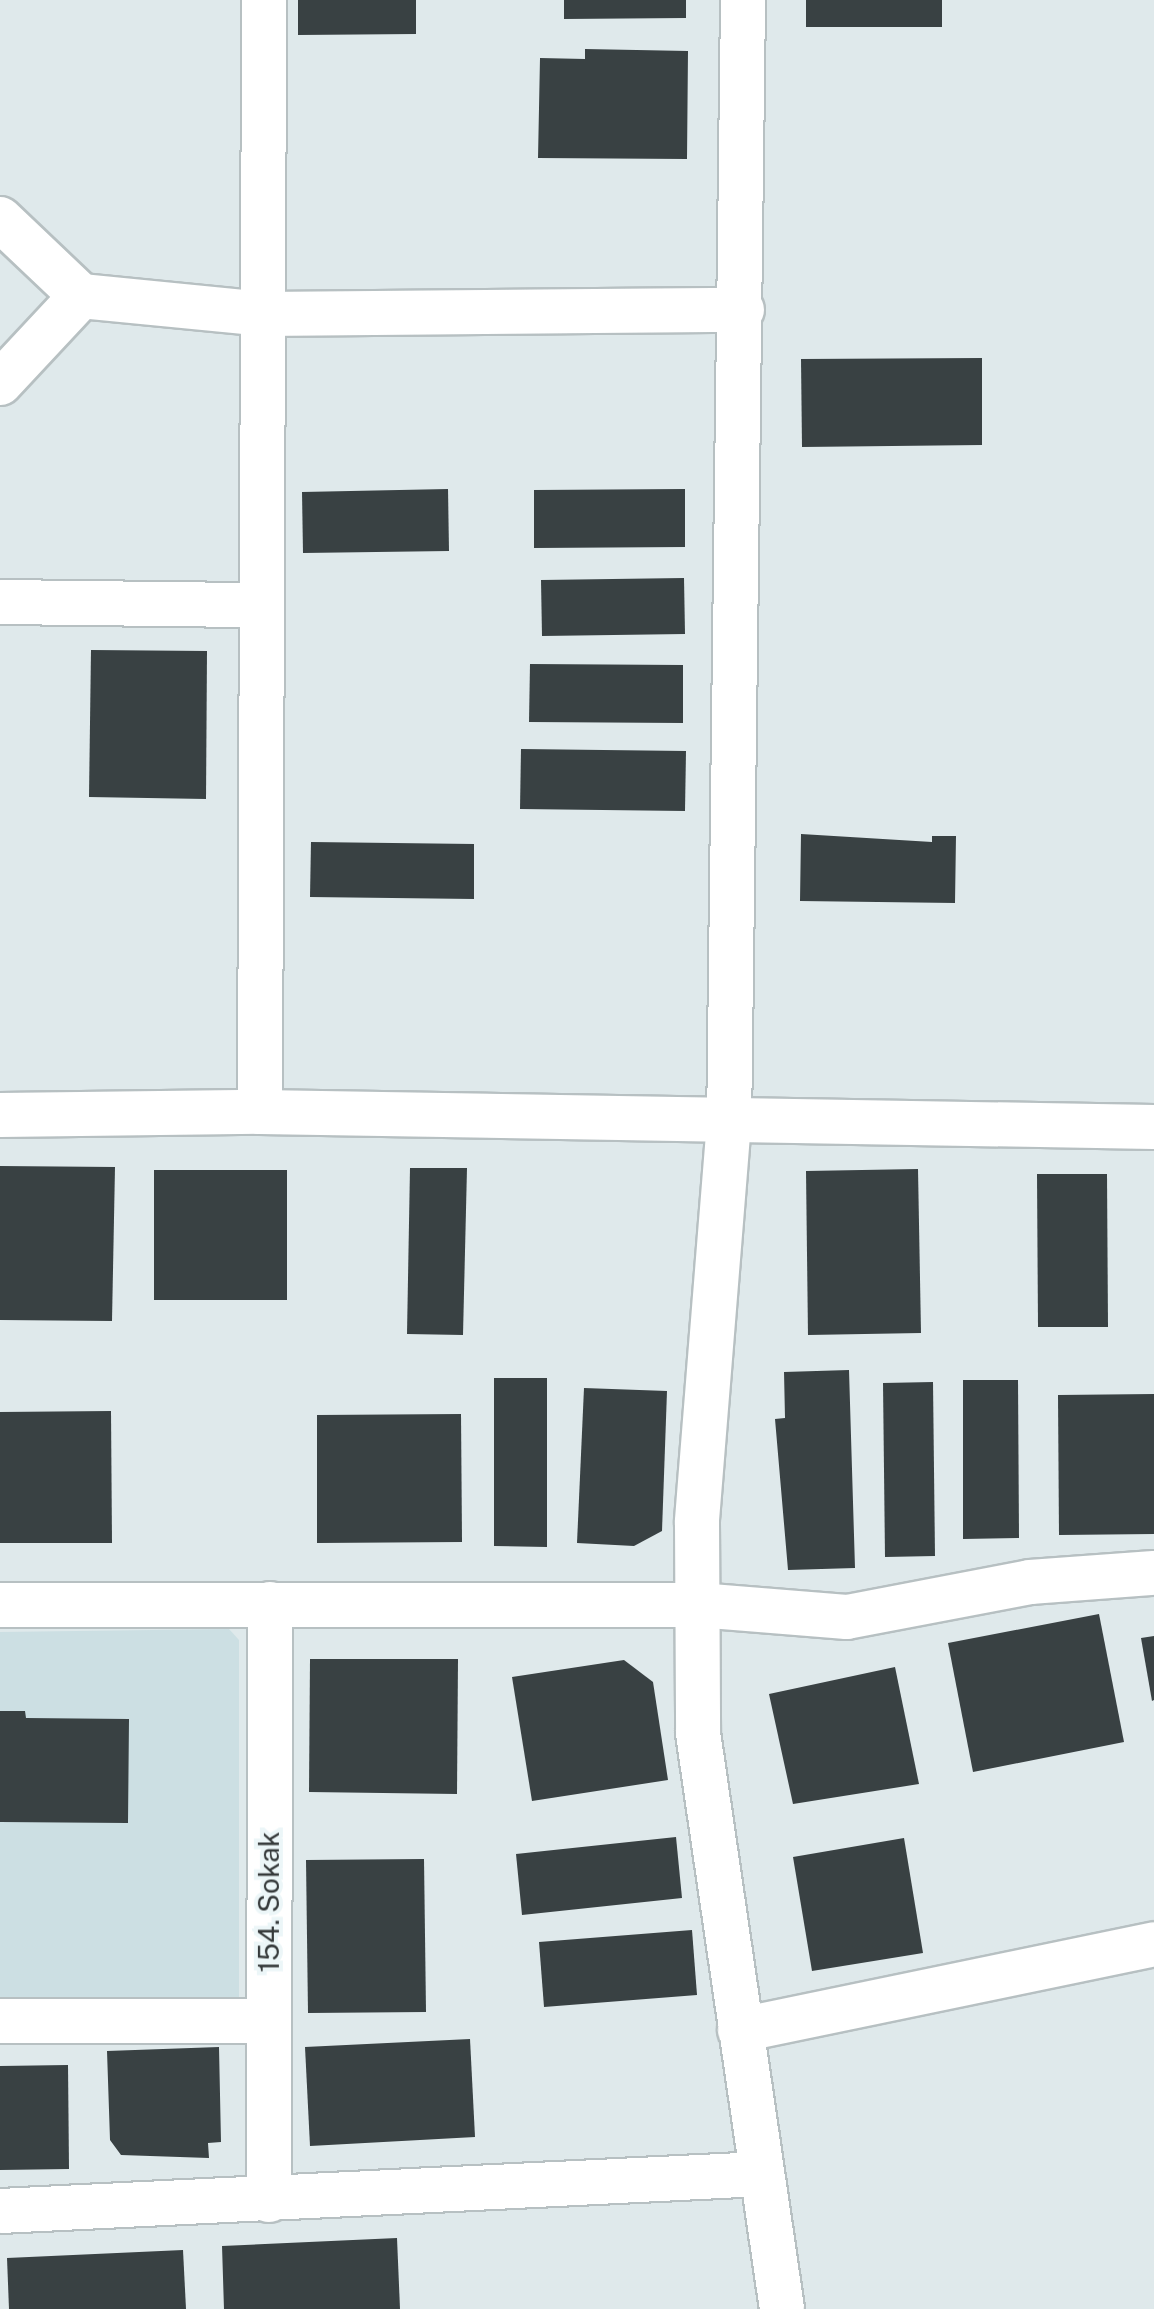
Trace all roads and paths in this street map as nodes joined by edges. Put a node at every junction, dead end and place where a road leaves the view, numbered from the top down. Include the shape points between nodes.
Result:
1 (264, 0) edge
2 (743, 0) edge
3 (0, 219) edge
4 (81, 296) junction
5 (742, 310) junction
6 (263, 314) junction
7 (0, 383) edge
8 (0, 602) edge
9 (262, 605) junction
10 (260, 1112) junction
11 (0, 1115) edge
12 (729, 1122) junction
13 (1154, 1127) edge
14 (1154, 1573) edge
15 (270, 1604) junction
16 (0, 1605) edge
17 (698, 1605) junction
18 (1154, 1944) edge
19 (0, 2021) edge
20 (269, 2021) junction
21 (740, 2030) junction
22 (761, 2174) junction
23 (269, 2200) junction
24 (0, 2211) edge
25 (782, 2309) edge

1 - 6 street
2 - 5 street
3 - 4 street
4 - 6 street
4 - 7 street
5 - 6 street
5 - 12 street
6 - 9 street
8 - 9 street
9 - 10 street
10 - 11 street
10 - 12 street
12 - 13 street
12 - 17 street via 697,1523
14 - 17 street via 1030,1582 847,1617
15 - 16 street
15 - 17 street
15 - 20 street, 154. Sokak
17 - 21 street via 698,1733
18 - 21 street
19 - 20 street
20 - 23 street, 154. Sokak
21 - 22 street
22 - 23 street
22 - 25 street
23 - 24 street

